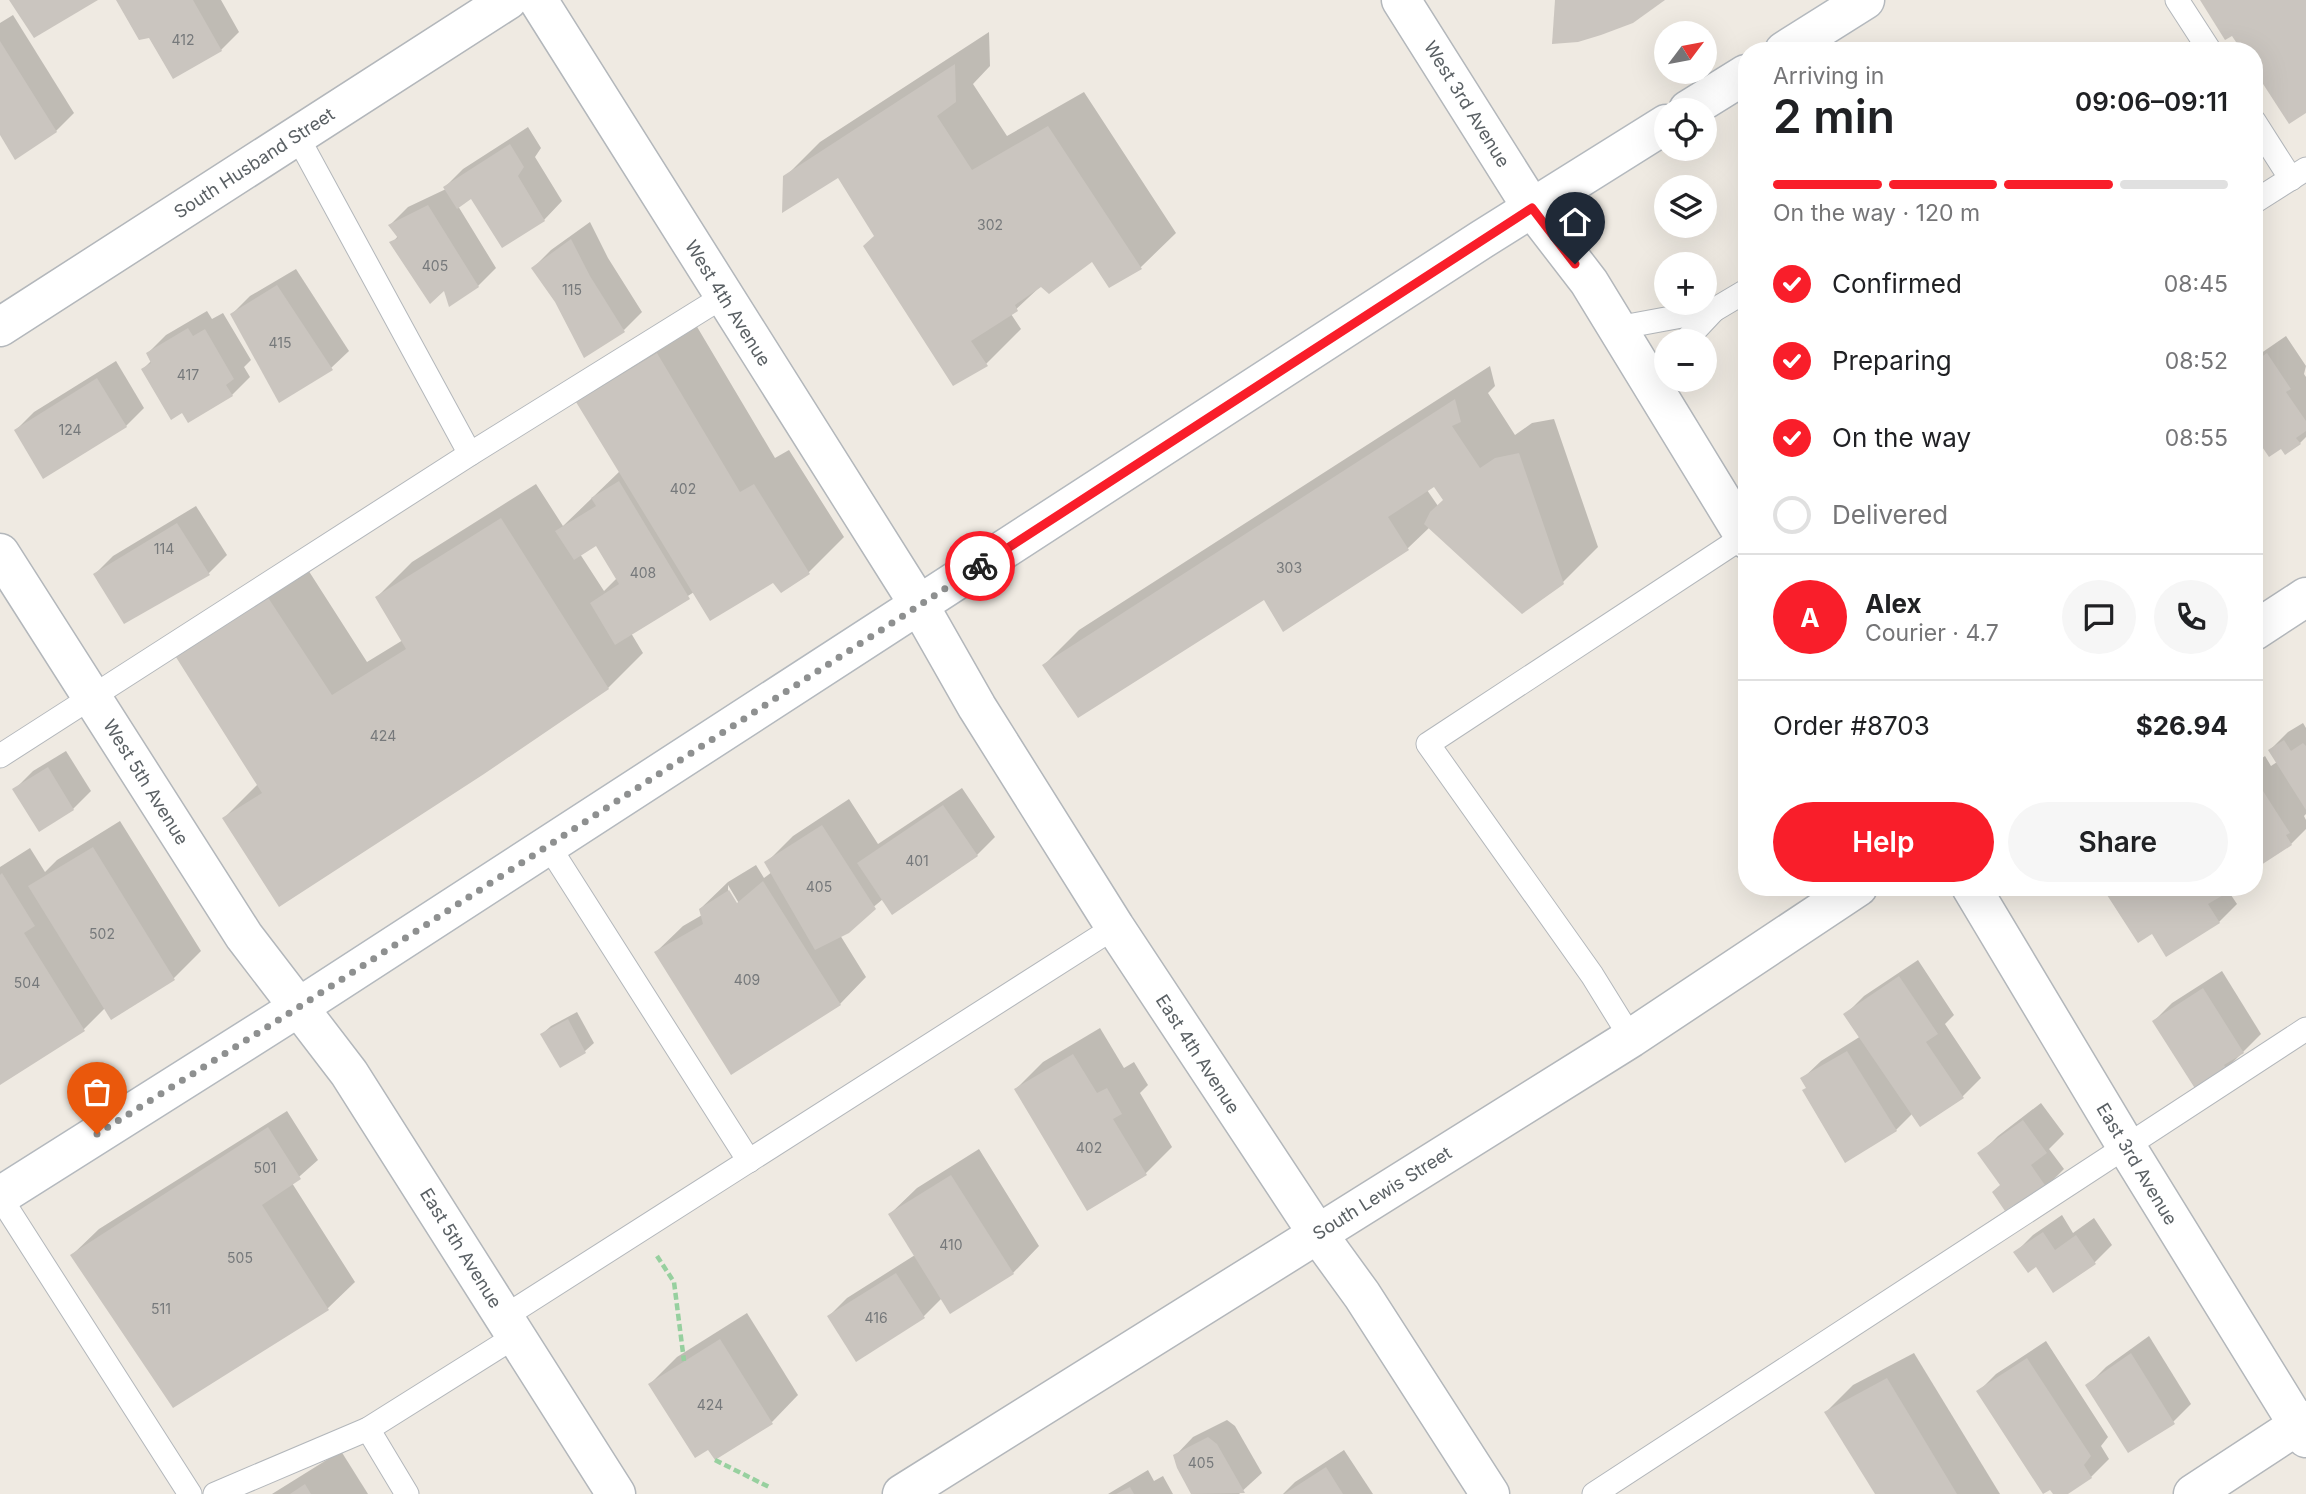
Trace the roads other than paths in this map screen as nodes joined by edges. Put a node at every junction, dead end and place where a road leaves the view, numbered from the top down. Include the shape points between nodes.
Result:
1 (508, 0) edge
2 (538, 0) edge
3 (1401, 0) edge
4 (1865, 0) edge
5 (2178, 0) edge
6 (1802, 42) edge
7 (2204, 42) edge
8 (1738, 79) edge
9 (1707, 98) edge
10 (1654, 132) edge
11 (2263, 132) edge
12 (297, 136) junction
13 (2298, 174) edge
14 (2263, 196) edge
15 (1532, 208) junction
16 (724, 296) junction
17 (1738, 296) edge
18 (1717, 308) edge
19 (1687, 315) edge
20 (1709, 315) edge
21 (0, 327) edge
22 (1617, 328) junction
23 (1696, 329) edge
24 (1654, 371) edge
25 (1668, 392) edge
26 (470, 454) junction
27 (1738, 522) edge
28 (1738, 542) edge
29 (0, 553) edge
30 (2306, 597) edge
31 (919, 605) junction
32 (2263, 625) edge
33 (92, 697) junction
34 (0, 756) edge
35 (548, 845) junction
36 (1844, 896) edge
37 (1976, 896) edge
38 (1115, 927) junction
39 (299, 1007) junction
40 (2306, 1029) edge
41 (1631, 1038) junction
42 (2126, 1146) junction
43 (749, 1161) junction
44 (0, 1197) edge
45 (1317, 1233) junction
46 (510, 1327) junction
47 (2303, 1428) edge
48 (368, 1429) junction
49 (190, 1494) edge
50 (215, 1494) edge
51 (407, 1494) edge
52 (616, 1494) edge
53 (902, 1494) edge
54 (1490, 1494) edge
55 (1594, 1494) edge
56 (2193, 1494) edge

1 - 12 street, South Husband Street
2 - 16 street, West 4th Avenue
3 - 15 street, West 3rd Avenue
4 - 6 street
5 - 7 lane
8 - 9 street
10 - 15 street
11 - 13 lane
12 - 21 street, South Husband Street
12 - 26 lane
13 - 14 lane
15 - 22 street via 1589,282
15 - 31 street
16 - 26 lane
16 - 31 street, West 4th Avenue
17 - 18 lane
19 - 22 lane
20 - 23 lane
22 - 24 street
25 - 27 street
26 - 33 lane
28 - 41 lane via 1428,744 1592,975
29 - 33 street, West 5th Avenue
30 - 32 street
31 - 35 street
31 - 38 street, East 4th Avenue
33 - 34 lane
33 - 39 street, West 5th Avenue via 244,936
35 - 39 street
35 - 43 lane
36 - 41 street, South Lewis Street
37 - 42 street, East 3rd Avenue
38 - 43 lane
38 - 45 street, East 4th Avenue
39 - 44 street
39 - 46 street, East 5th Avenue via 349,1073
40 - 42 lane
41 - 45 street, South Lewis Street
42 - 47 street, East 3rd Avenue
42 - 55 lane
43 - 46 lane via 640,1231
44 - 49 lane
45 - 53 street, South Lewis Street
45 - 54 street, East 4th Avenue
46 - 48 lane
46 - 52 street, East 5th Avenue
47 - 56 street
48 - 50 lane
48 - 51 lane

